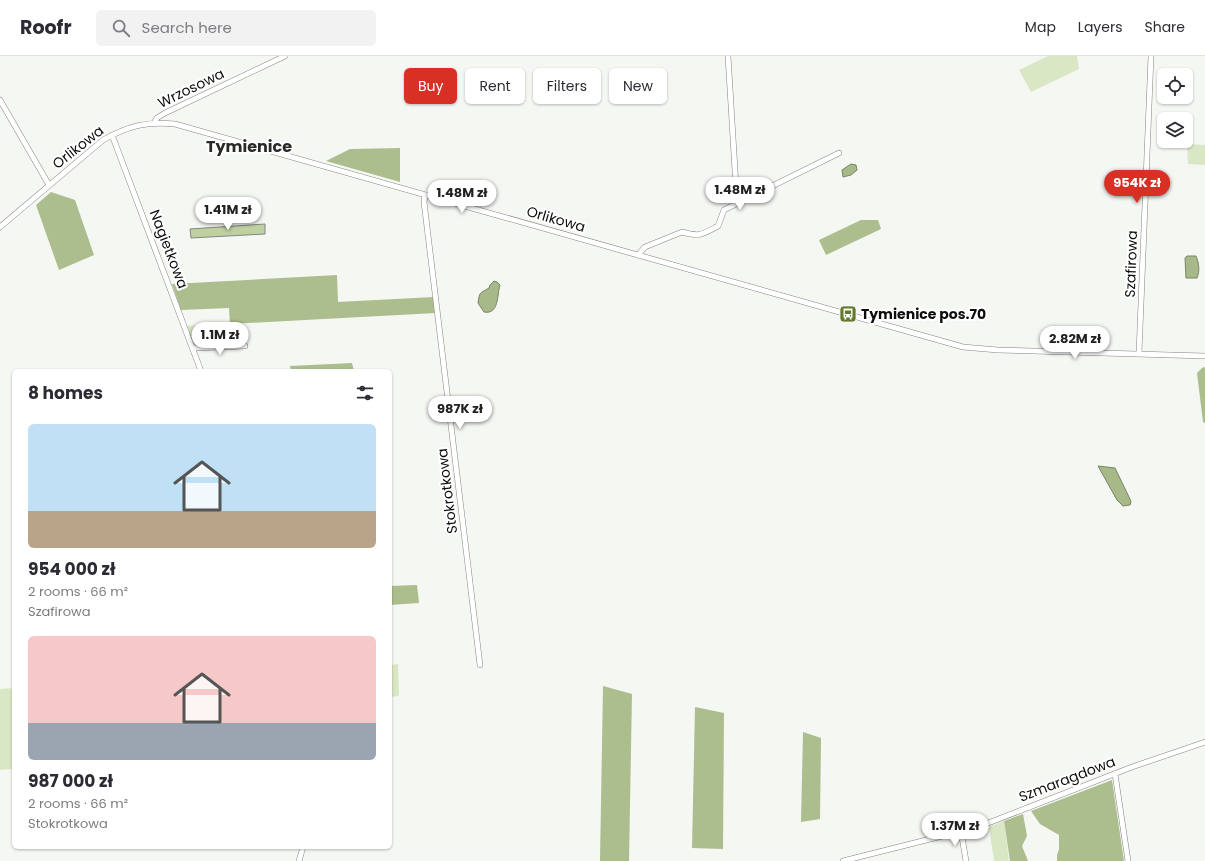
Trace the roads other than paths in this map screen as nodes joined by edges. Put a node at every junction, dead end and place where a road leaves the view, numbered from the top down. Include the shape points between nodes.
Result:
1 (285, 56) edge
2 (728, 56) edge
3 (1151, 56) edge
4 (0, 100) edge
5 (154, 123) junction
6 (112, 135) junction
7 (840, 153) dead end
8 (49, 185) junction
9 (425, 195) junction
10 (737, 203) junction
11 (0, 227) edge
12 (638, 254) junction
13 (245, 346) dead end
14 (193, 348) junction
15 (1139, 353) junction
16 (1205, 356) edge
17 (200, 369) edge
18 (480, 665) dead end
19 (1205, 742) edge
20 (1115, 774) junction
21 (961, 831) junction
22 (302, 849) edge
23 (299, 861) edge
24 (843, 861) edge
25 (966, 861) edge
26 (1128, 861) edge

1 - 5 street, Wrzosowa via 165,113
2 - 10 street
3 - 15 street, Szafirowa
4 - 8 street
5 - 6 street, Orlikowa via 139,125
5 - 9 street, Orlikowa via 187,127
6 - 8 street, Orlikowa
6 - 14 street, Nagietkowa
7 - 10 street
8 - 11 street, Orlikowa
9 - 12 street, Orlikowa
9 - 18 street, Stokrotkowa
10 - 12 street via 724,210 718,226 694,236 682,232 645,247
12 - 15 street, Orlikowa via 949,343 978,349
13 - 14 street
14 - 17 street, Nagietkowa
15 - 16 street, Orlikowa
19 - 20 street, Szmaragdowa
20 - 21 street, Szmaragdowa via 978,827
20 - 26 street
21 - 24 street, Szmaragdowa
21 - 25 street
22 - 23 street

